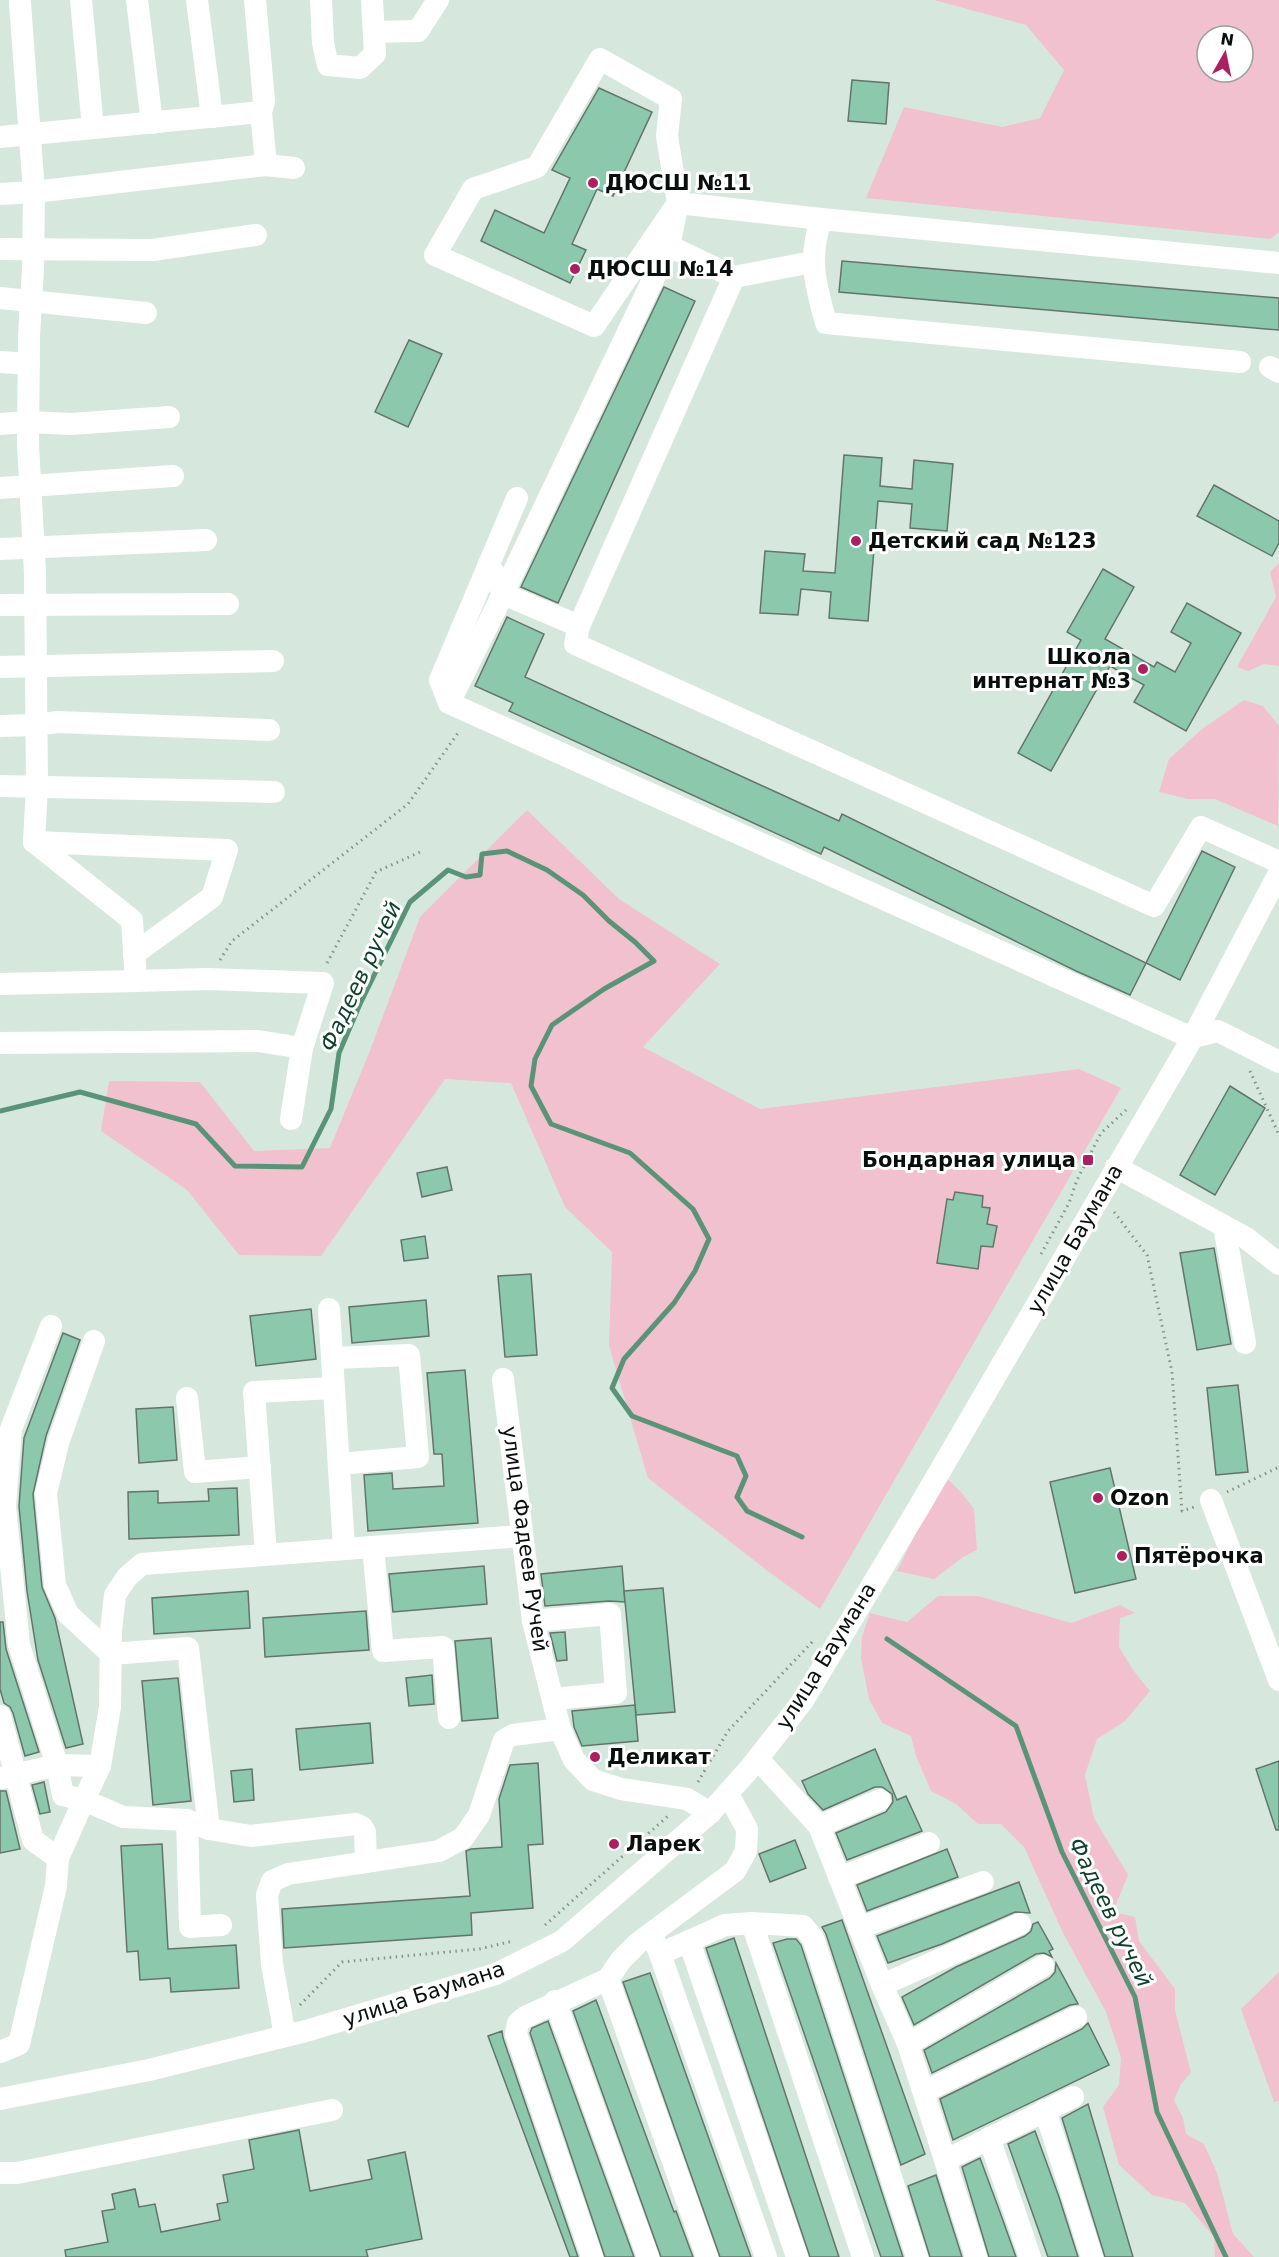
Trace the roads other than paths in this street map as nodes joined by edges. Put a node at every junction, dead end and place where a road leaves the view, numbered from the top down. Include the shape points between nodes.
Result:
1 (81, 0) edge
2 (137, 0) edge
3 (197, 0) edge
4 (255, 0) edge
5 (321, 0) edge
6 (372, 0) edge
7 (438, 0) edge
8 (15, 3) edge
9 (374, 32) junction
10 (261, 112) junction
11 (213, 117) junction
12 (152, 123) junction
13 (93, 128) junction
14 (31, 134) junction
15 (0, 137) edge
16 (266, 165) junction
17 (294, 168) dead end
18 (34, 192) junction
19 (0, 194) edge
20 (678, 203) junction
21 (821, 219) junction
22 (256, 235) dead end
23 (669, 246) junction
24 (0, 249) edge
25 (33, 249) junction
26 (812, 262) junction
27 (1279, 263) edge
28 (734, 278) junction
29 (0, 298) edge
30 (31, 300) junction
31 (146, 313) dead end
32 (0, 362) edge
33 (1240, 362) dead end
34 (28, 364) junction
35 (170, 417) dead end
36 (28, 422) junction
37 (0, 424) edge
38 (173, 476) dead end
39 (30, 484) junction
40 (0, 488) edge
41 (517, 498) dead end
42 (206, 540) dead end
43 (0, 549) edge
44 (33, 549) junction
45 (489, 563) junction
46 (503, 594) junction
47 (228, 604) dead end
48 (0, 605) edge
49 (35, 606) junction
50 (579, 626) junction
51 (273, 661) dead end
52 (0, 666) edge
53 (35, 666) junction
54 (449, 703) junction
55 (35, 725) junction
56 (0, 726) edge
57 (269, 730) dead end
58 (0, 786) edge
59 (37, 786) junction
60 (274, 792) dead end
61 (34, 842) junction
62 (1279, 862) edge
63 (1279, 873) edge
64 (134, 954) junction
65 (136, 981) junction
66 (0, 984) edge
67 (1193, 1037) junction
68 (0, 1043) edge
69 (302, 1048) junction
70 (1279, 1062) edge
71 (291, 1119) dead end
72 (1116, 1167) junction
73 (1224, 1226) junction
74 (1246, 1238) junction
75 (1279, 1250) edge
76 (1279, 1264) edge
77 (329, 1309) dead end
78 (51, 1326) dead end
79 (94, 1341) dead end
80 (1245, 1342) dead end
81 (332, 1358) junction
82 (503, 1379) dead end
83 (334, 1388) junction
84 (187, 1398) dead end
85 (339, 1464) junction
86 (260, 1467) junction
87 (1211, 1500) road end
88 (522, 1536) junction
89 (373, 1547) junction
90 (344, 1548) junction
91 (266, 1554) junction
92 (533, 1622) junction
93 (111, 1654) junction
94 (1279, 1680) edge
95 (553, 1699) junction
96 (0, 1716) edge
97 (449, 1719) dead end
98 (560, 1729) junction
99 (758, 1759) junction
100 (57, 1765) junction
101 (100, 1766) junction
102 (7, 1776) edge
103 (728, 1794) junction
104 (84, 1800) junction
105 (880, 1800) dead end
106 (710, 1813) junction
107 (187, 1820) junction
108 (819, 1826) junction
109 (209, 1829) junction
110 (928, 1843) dead end
111 (58, 1858) junction
112 (366, 1862) junction
113 (839, 1878) junction
114 (983, 1882) dead end
115 (752, 1923) junction
116 (1020, 1924) dead end
117 (221, 1925) dead end
118 (859, 1928) junction
119 (689, 1941) junction
120 (655, 1943) junction
121 (1043, 1966) dead end
122 (608, 1978) junction
123 (882, 1985) junction
124 (555, 2001) junction
125 (1076, 2016) dead end
126 (283, 2029) junction
127 (908, 2044) junction
128 (0, 2052) edge
129 (924, 2092) junction
130 (1073, 2097) dead end
131 (0, 2099) edge
132 (332, 2110) dead end
133 (1045, 2110) junction
134 (989, 2138) junction
135 (946, 2160) junction
136 (0, 2173) edge
137 (592, 2257) edge
138 (648, 2257) edge
139 (707, 2257) edge
140 (766, 2257) edge
141 (797, 2257) edge
142 (863, 2257) edge
143 (917, 2257) edge
144 (976, 2257) edge
145 (1030, 2257) edge
146 (1092, 2257) edge

1 - 13 street
2 - 12 street
3 - 11 street
4 - 10 street via 264,101
5 - 9 street via 328,65 360,68 375,54
6 - 9 street
7 - 9 street via 418,31
8 - 14 street
10 - 11 street
10 - 16 street
11 - 12 street
12 - 13 street
13 - 14 street
14 - 15 street
14 - 18 street
16 - 17 street
16 - 18 street
18 - 19 street
18 - 25 street
20 - 20 street via 594,326 435,255 473,189 537,166 600,59 671,99 667,136
20 - 21 street
20 - 23 street
21 - 26 street
21 - 27 street
22 - 25 street via 153,250
23 - 28 street
23 - 46 street
24 - 25 street
25 - 30 street
26 - 28 street
26 - 33 street via 826,323
28 - 50 street
29 - 30 street
30 - 31 street
30 - 34 street
32 - 34 street
34 - 36 street
35 - 36 street via 71,424
36 - 37 street
36 - 39 street
38 - 39 street
39 - 40 street
39 - 44 street
41 - 45 street
42 - 44 street
43 - 44 street
44 - 49 street
45 - 46 street
45 - 54 street via 440,680
46 - 50 street
46 - 54 street
47 - 49 street
48 - 49 street
49 - 53 street
50 - 62 street via 575,644 1154,906 1200,827
51 - 53 street
52 - 53 street
53 - 55 street
54 - 67 street
55 - 56 street
55 - 57 street via 57,722
55 - 59 street
58 - 59 street
59 - 60 street
59 - 61 street
61 - 64 street via 132,920
61 - 64 street via 227,850 212,897
63 - 67 street, улица Баумана
64 - 65 street
65 - 66 street
65 - 69 street via 323,983
67 - 70 street via 1218,1031
67 - 72 street, улица Баумана
68 - 69 street via 258,1041
69 - 71 street
72 - 73 street
72 - 99 street, улица Баумана via 802,1702
73 - 74 street
73 - 80 street
74 - 75 street
74 - 76 street
77 - 81 street
78 - 100 street via 11,1429 5,1506 20,1645
79 - 93 street via 59,1440 46,1493 55,1585 68,1614
81 - 83 street
81 - 85 street via 409,1356 418,1457
82 - 88 street, улица Фадеев Ручей
83 - 85 street
83 - 86 street via 254,1392
84 - 86 street via 195,1472
85 - 90 street
86 - 91 street
87 - 94 street
88 - 89 street
88 - 92 street, улица Фадеев Ручей
89 - 90 street
89 - 97 street via 383,1651 443,1647
90 - 91 street
91 - 93 street via 142,1564 115,1595
92 - 95 street, улица Фадеев Ручей
92 - 95 street via 610,1614 616,1693
93 - 101 street via 110,1707
93 - 109 street via 188,1648
95 - 98 street, улица Фадеев Ручей
96 - 102 street
98 - 106 street, улица Фадеев Ручей via 574,1760 593,1780 621,1789 687,1799
98 - 112 street via 513,1735 504,1740 479,1815 463,1838 439,1851
99 - 103 street, улица Баумана
99 - 108 street
100 - 101 street
100 - 102 street
100 - 104 street via 63,1795
101 - 104 street
102 - 111 street via 33,1840
103 - 106 street, улица Баумана
103 - 120 street via 747,1829 743,1859 735,1871
104 - 107 street via 123,1816
104 - 111 street
105 - 108 street
106 - 126 street, улица Баумана via 562,1941 496,1974
107 - 109 street
107 - 117 street via 190,1927
108 - 113 street
109 - 112 street via 251,1836 356,1824 365,1832
110 - 113 street
111 - 128 street via 56,1886 19,2044
112 - 126 street via 288,1874 272,1881 267,1895 272,1964
113 - 118 street
114 - 118 street
115 - 119 street via 725,1925
115 - 142 street
115 - 143 street via 803,1926 813,1938
116 - 123 street
118 - 123 street
119 - 120 street
119 - 141 street
120 - 122 street via 621,1960
120 - 140 street
121 - 127 street
122 - 124 street
122 - 139 street
123 - 127 street
124 - 137 street via 525,2017 518,2023 516,2034
124 - 138 street
125 - 129 street
126 - 131 street, улица Баумана via 148,2070
127 - 129 street
129 - 135 street
130 - 133 street
132 - 136 street via 17,2173
133 - 134 street
133 - 146 street
134 - 135 street
134 - 145 street
135 - 144 street

